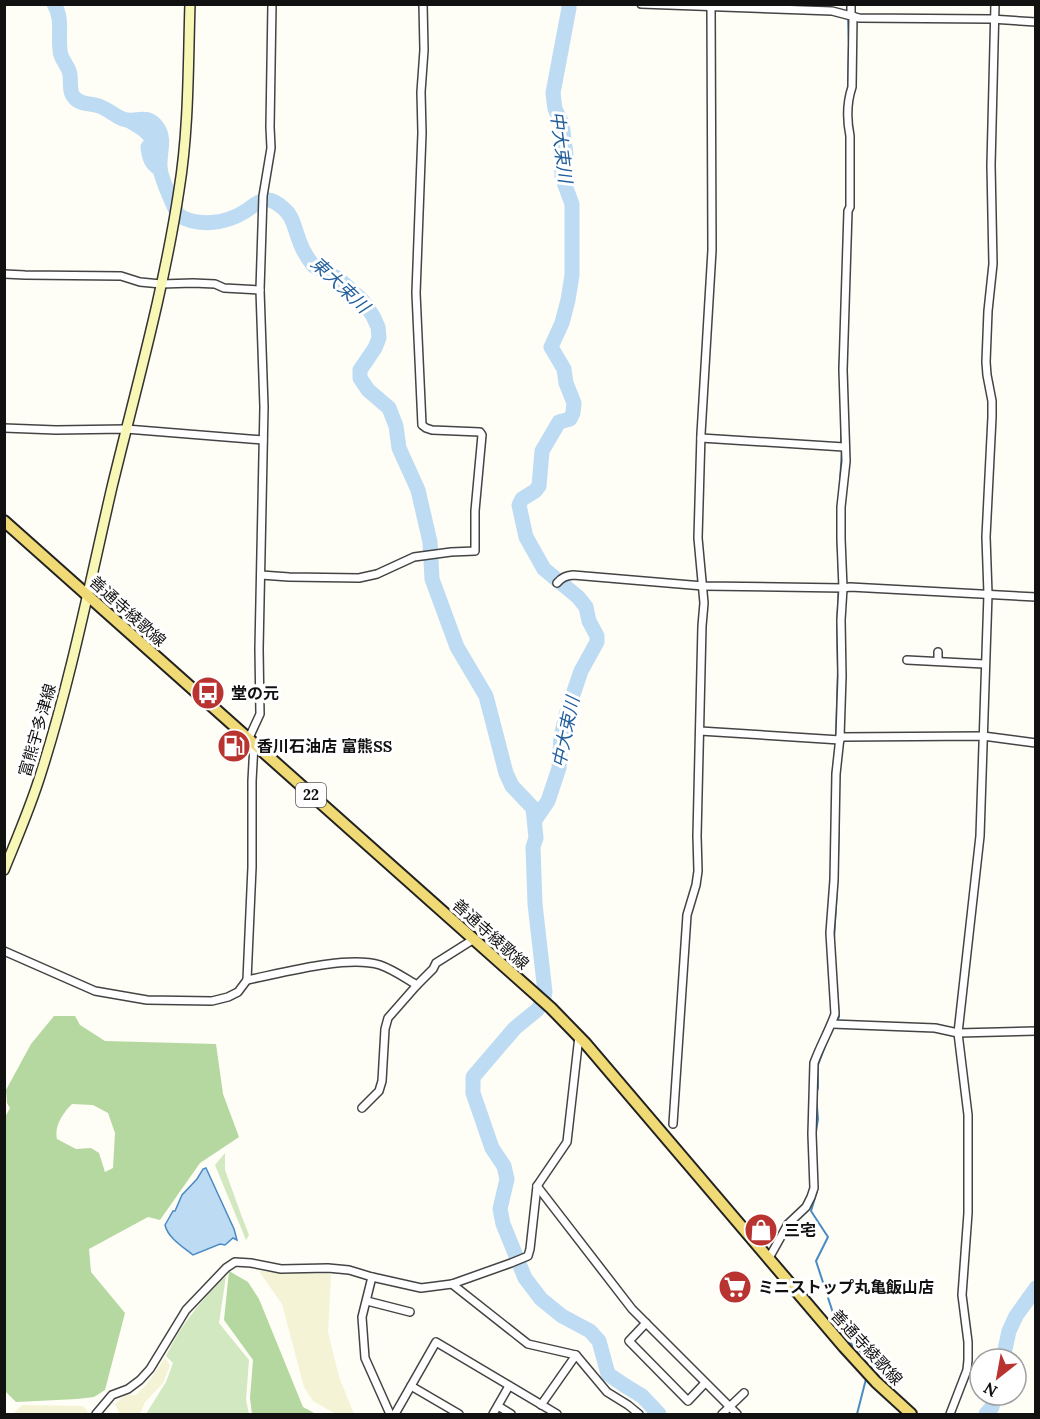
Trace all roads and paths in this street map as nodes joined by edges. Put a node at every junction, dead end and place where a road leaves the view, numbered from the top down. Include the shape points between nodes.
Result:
1 (190, 4) edge
2 (272, 4) edge
3 (423, 4) edge
4 (640, 4) edge
5 (851, 4) edge
6 (995, 4) edge
7 (711, 6) junction
8 (852, 16) junction
9 (995, 20) junction
10 (1035, 22) edge
11 (4, 274) edge
12 (161, 284) junction
13 (260, 290) junction
14 (4, 428) edge
15 (126, 429) junction
16 (701, 438) junction
17 (263, 440) junction
18 (842, 447) junction
19 (4, 521) edge
20 (261, 575) junction
21 (559, 581) dead end
22 (703, 586) junction
23 (840, 589) junction
24 (988, 594) junction
25 (88, 595) junction
26 (1035, 597) edge
27 (938, 652) dead end
28 (908, 660) dead end
29 (938, 661) junction
30 (984, 664) junction
31 (700, 731) junction
32 (983, 736) junction
33 (838, 739) junction
34 (251, 742) junction
35 (1035, 743) edge
36 (4, 870) edge
37 (474, 939) junction
38 (4, 951) edge
39 (247, 980) junction
40 (417, 985) junction
41 (834, 1024) junction
42 (1035, 1031) edge
43 (958, 1033) junction
44 (579, 1036) junction
45 (362, 1108) dead end
46 (673, 1124) dead end
47 (537, 1186) junction
48 (769, 1258) junction
49 (372, 1277) junction
50 (452, 1284) junction
51 (367, 1301) junction
52 (410, 1312) dead end
53 (646, 1323) junction
54 (576, 1356) junction
55 (705, 1383) junction
56 (411, 1386) junction
57 (509, 1386) junction
58 (744, 1393) dead end
59 (542, 1405) junction
60 (498, 1406) junction
61 (730, 1407) junction
62 (96, 1414) edge
63 (390, 1414) edge
64 (395, 1414) edge
65 (459, 1414) edge
66 (493, 1414) edge
67 (511, 1414) edge
68 (557, 1414) edge
69 (639, 1414) edge
70 (722, 1414) edge
71 (737, 1414) edge
72 (911, 1414) edge
73 (950, 1414) edge

1 - 12 street, 富熊宇多津線 via 184,151
2 - 13 street via 271,148 263,196
3 - 20 street via 416,293 422,425 432,430 482,435 475,551 414,557 359,578
4 - 7 street
5 - 8 street
6 - 9 street
7 - 8 street via 832,11
7 - 16 street via 712,250
8 - 9 street
8 - 18 street
9 - 10 street
9 - 24 street via 993,264 986,362 992,401 986,537
11 - 12 street via 121,276
12 - 13 street via 193,282
12 - 15 street, 富熊宇多津線
13 - 17 street
14 - 15 street
15 - 17 street
15 - 25 street, 富熊宇多津線
16 - 18 street
16 - 22 street via 698,538
17 - 20 street
18 - 23 street via 846,461
19 - 25 main road, 善通寺綾歌線 / 22
20 - 34 street via 260,714
21 - 22 street via 573,575
22 - 23 street
22 - 31 street
23 - 24 street
23 - 33 street via 842,676
24 - 26 street
24 - 30 street
25 - 34 main road, 善通寺綾歌線 / 22
25 - 36 street, 富熊宇多津線 via 40,775
27 - 29 street
28 - 29 street
29 - 30 street
30 - 32 street
31 - 33 street
31 - 46 street via 698,871 687,915
32 - 33 street
32 - 35 street
32 - 43 street via 980,836
33 - 41 street via 830,933
34 - 37 main road, 善通寺綾歌線 / 22
34 - 39 street via 252,867
37 - 40 street via 436,963
37 - 44 main road, 善通寺綾歌線 / 22
38 - 39 street via 95,991 147,1000 212,1001 238,992
39 - 40 street via 304,968 365,962 383,966
40 - 45 street via 388,1018 382,1081 379,1091
41 - 43 street via 935,1028
41 - 48 street via 814,1063 814,1188 806,1207 788,1224
42 - 43 street
43 - 73 street via 968,1115 968,1213 962,1295 968,1360
44 - 47 street via 567,1142
44 - 48 main road, 善通寺綾歌線 / 22
47 - 50 street via 528,1256
47 - 53 street
48 - 72 main road, 善通寺綾歌線 / 22 via 844,1347
49 - 50 street via 421,1288
49 - 51 street
49 - 62 street via 335,1268 281,1269 235,1262 186,1310 140,1380 112,1395
50 - 54 street via 528,1344
51 - 52 street
51 - 63 street via 362,1317 365,1358
53 - 55 street
53 - 55 street via 629,1341 654,1367 688,1401
54 - 59 street
54 - 69 street via 607,1392
55 - 61 street
56 - 57 street via 436,1342
56 - 64 street
56 - 65 street
57 - 59 street
57 - 60 street
58 - 61 street
59 - 68 street
60 - 66 street
60 - 67 street
61 - 70 street
61 - 71 street

